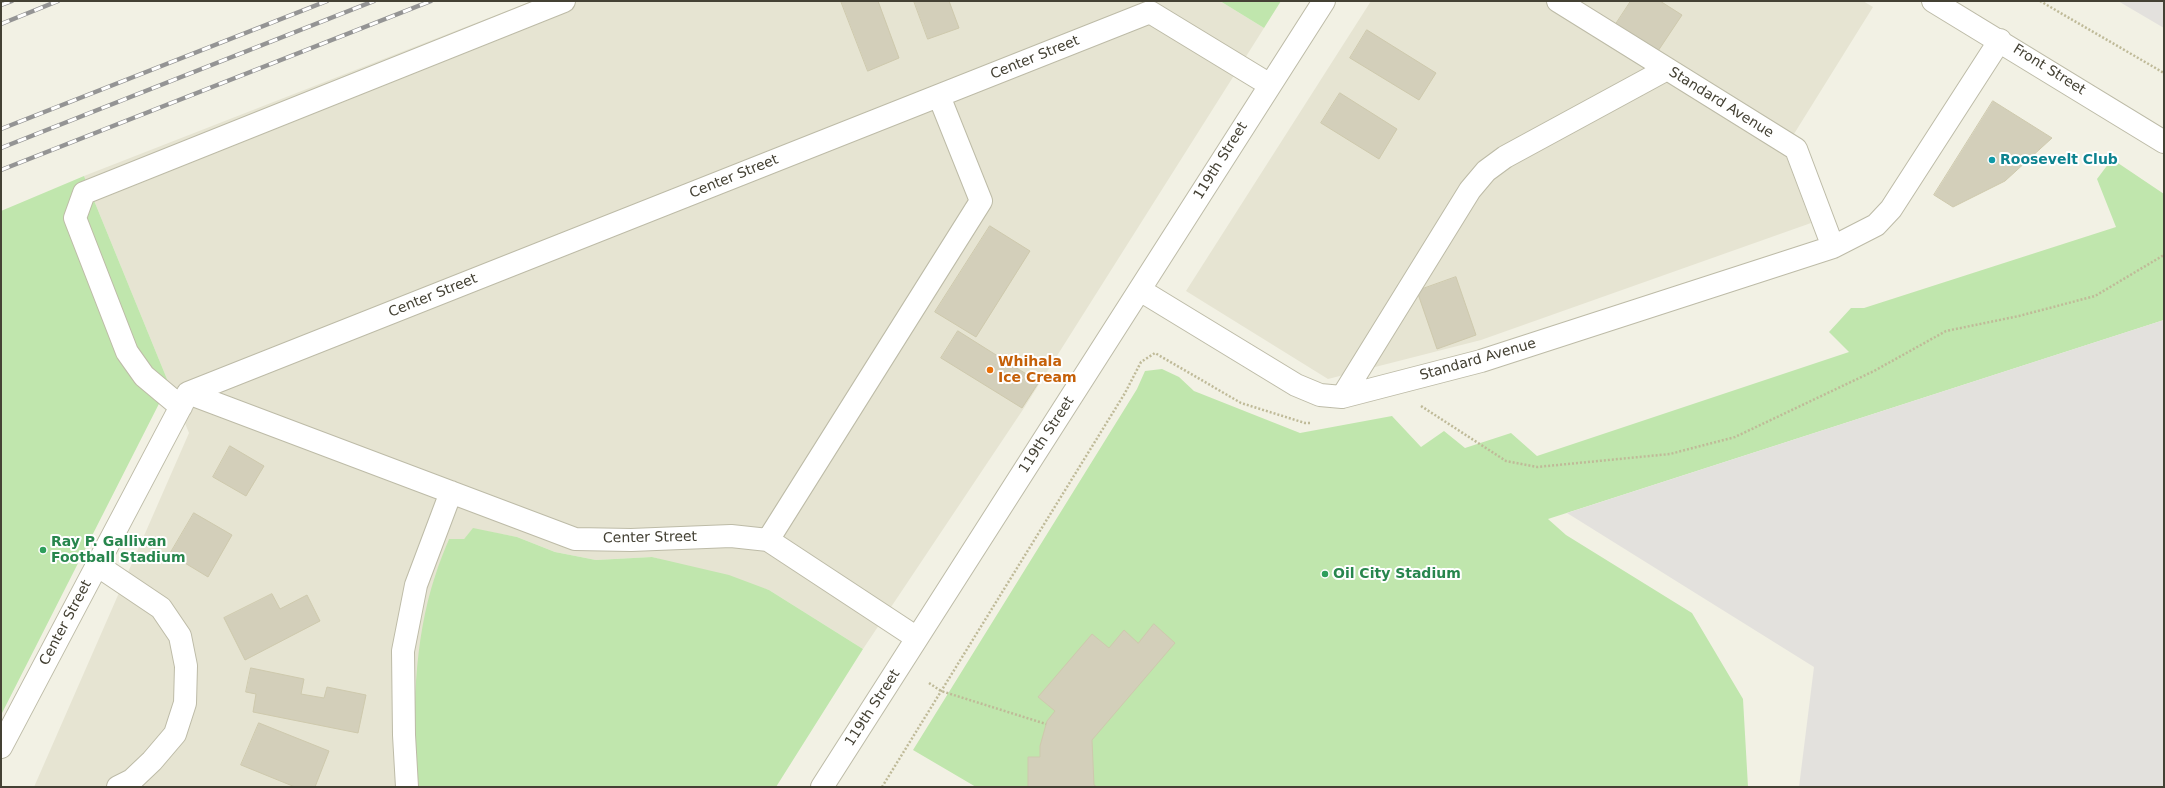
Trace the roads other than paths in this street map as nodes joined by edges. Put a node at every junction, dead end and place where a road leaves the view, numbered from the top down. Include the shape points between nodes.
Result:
1 (564, 1) edge
2 (1324, 1) edge
3 (1558, 1) edge
4 (1933, 1) edge
5 (1151, 7) edge
6 (2000, 40) junction
7 (1667, 69) junction
8 (1270, 85) junction
9 (938, 96) junction
10 (2164, 142) edge
11 (1832, 247) junction
12 (1140, 290) junction
13 (1342, 397) junction
14 (184, 400) junction
15 (451, 492) junction
16 (768, 540) junction
17 (97, 564) junction
18 (917, 638) junction
19 (1, 747) edge
20 (118, 787) edge
21 (407, 787) edge
22 (822, 787) edge

1 - 14 street via 84,193 75,218 127,352 144,376
2 - 8 street, 119th Street
3 - 7 street, Standard Avenue
4 - 6 street, Front Street
5 - 8 street, Center Street
5 - 9 street, Center Street
6 - 10 street, Front Street
6 - 11 street, Standard Avenue via 1891,209 1876,225
7 - 11 street, Standard Avenue via 1796,149
7 - 13 street via 1486,171 1470,190
8 - 12 street, 119th Street
9 - 14 street, Center Street
9 - 16 street via 981,201
11 - 13 street, Standard Avenue via 1477,362
12 - 13 street, Standard Avenue via 1296,385 1320,395
12 - 18 street, 119th Street
14 - 15 street, Center Street
14 - 17 street, Center Street
15 - 16 street, Center Street via 575,539 631,540 731,536
15 - 21 street via 416,585 403,651
16 - 18 street, Center Street
17 - 19 street, Center Street
17 - 20 street via 161,608 180,636 186,666 185,703 175,734 132,780
18 - 22 street, 119th Street

